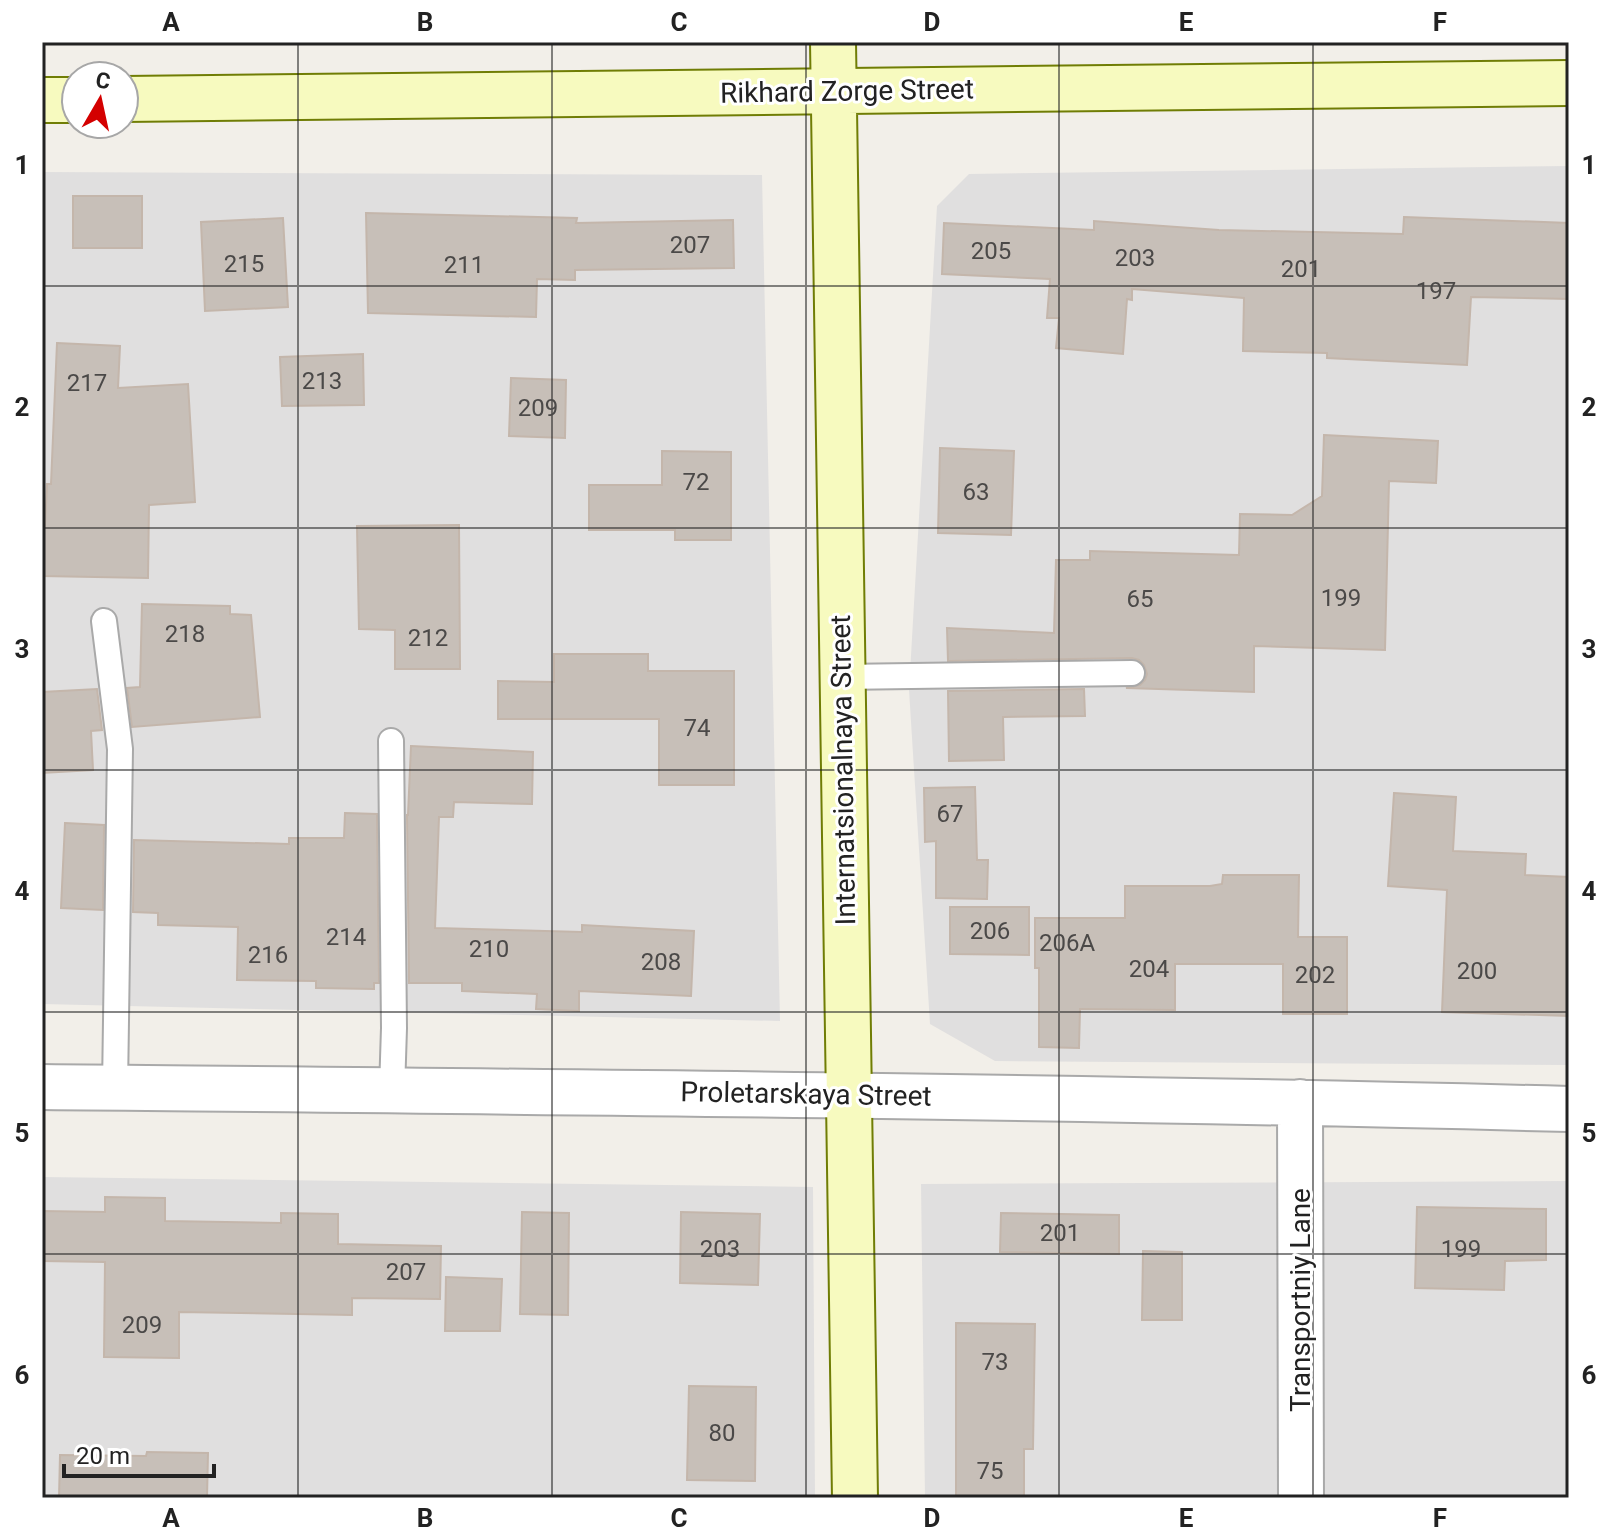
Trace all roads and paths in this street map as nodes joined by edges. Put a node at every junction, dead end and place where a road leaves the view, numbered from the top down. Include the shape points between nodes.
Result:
1 (833, 42) edge
2 (1569, 83) edge
3 (833, 92) junction
4 (140, 99) edge
5 (104, 621) dead end
6 (1132, 673) dead end
7 (841, 677) junction
8 (391, 741) dead end
9 (42, 1087) edge
10 (115, 1088) junction
11 (392, 1090) junction
12 (848, 1094) junction
13 (1300, 1102) junction
14 (1569, 1109) edge
15 (855, 1498) edge
16 (1301, 1498) edge

1 - 3 street, Internatsionalnaya Street
2 - 3 street, Rikhard Zorge Street
3 - 4 street, Rikhard Zorge Street
3 - 7 street, Internatsionalnaya Street
5 - 10 lane via 120,749
6 - 7 lane
7 - 12 street, Internatsionalnaya Street
8 - 11 lane
9 - 10 street, Proletarskaya Street
10 - 11 street, Proletarskaya Street
11 - 12 street, Proletarskaya Street
12 - 13 street, Proletarskaya Street
12 - 15 street, Internatsionalnaya Street
13 - 14 street, Proletarskaya Street
13 - 16 street, Transportniy Lane

